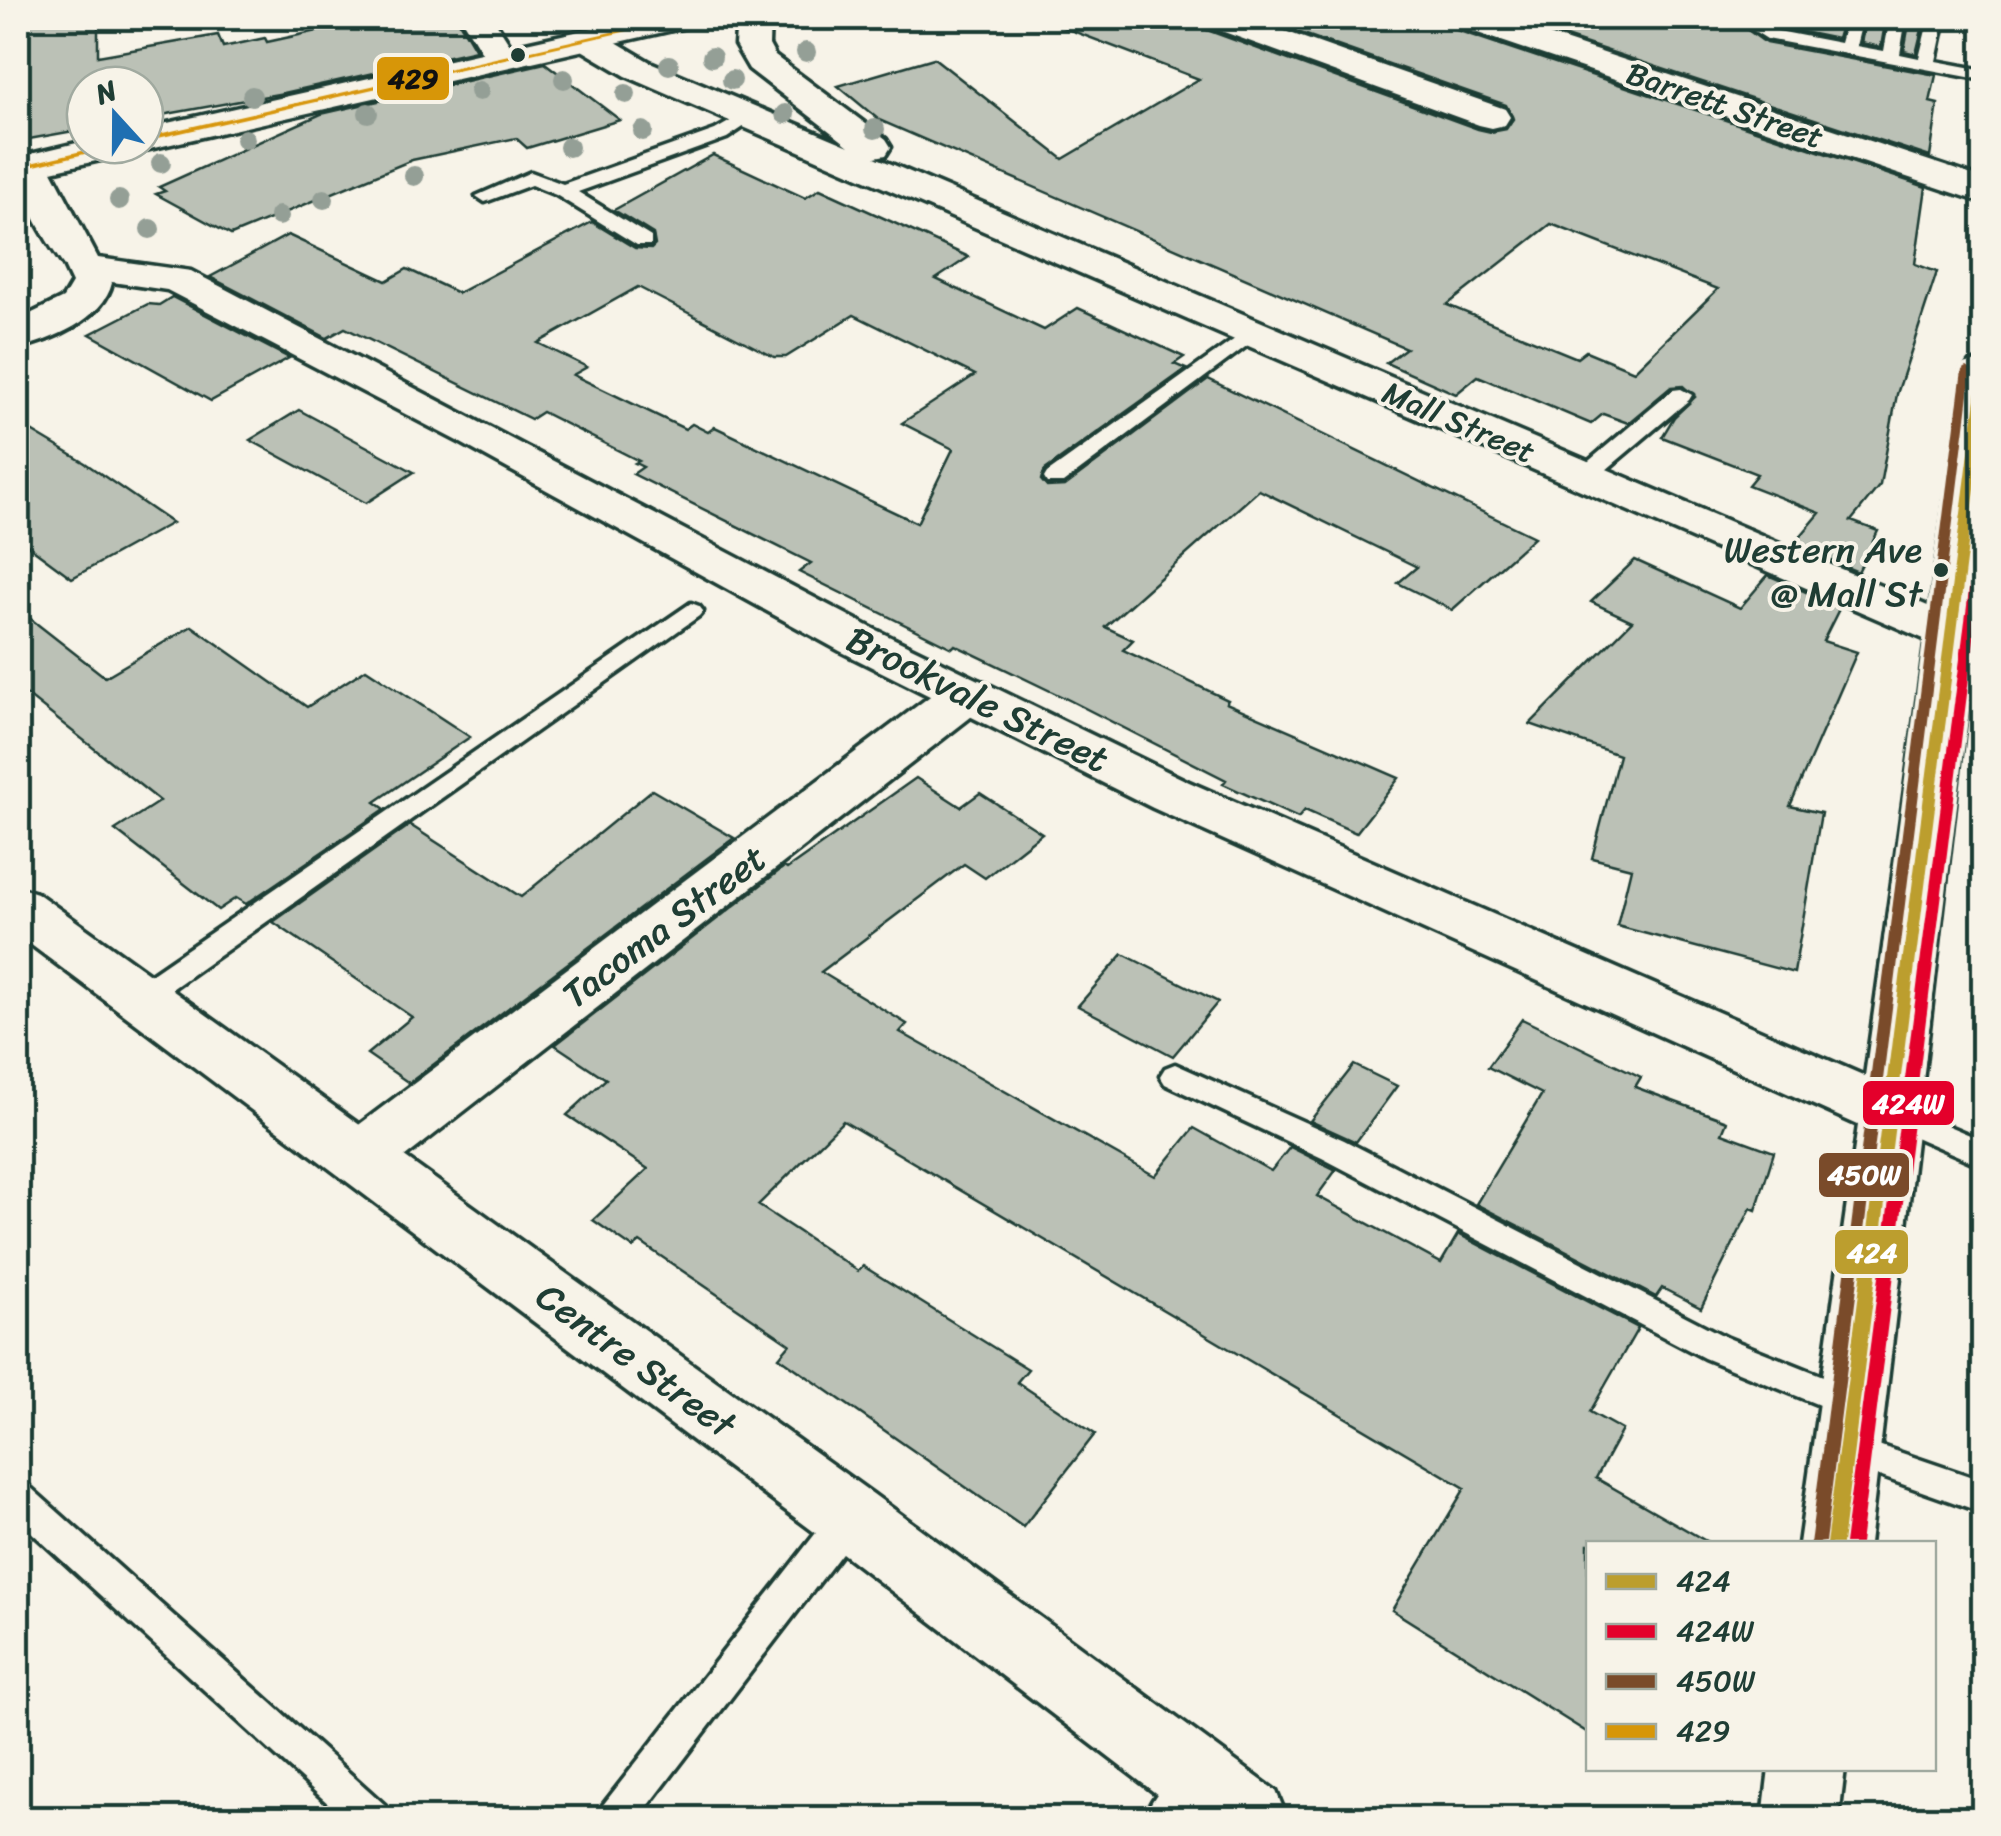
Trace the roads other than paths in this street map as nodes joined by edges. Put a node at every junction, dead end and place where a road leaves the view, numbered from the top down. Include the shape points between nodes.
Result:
1 (477, 18) edge
2 (681, 18) edge
3 (754, 18) edge
4 (1217, 18) edge
5 (1466, 18) edge
6 (1742, 18) edge
7 (1855, 18) edge
8 (1898, 18) edge
9 (1938, 18) edge
10 (587, 38) junction
11 (1847, 49) junction
12 (502, 57) junction
13 (1890, 58) junction
14 (1926, 65) junction
15 (1984, 74) edge
16 (748, 116) junction
17 (1492, 117) dead end
18 (165, 134) edge
19 (65, 157) edge
20 (24, 167) edge
21 (564, 191) junction
22 (1984, 192) edge
23 (935, 194) junction
24 (486, 196) dead end
25 (644, 240) dead end
26 (85, 268) junction
27 (1253, 332) junction
28 (18, 336) edge
29 (1984, 372) edge
30 (1680, 395) dead end
31 (1585, 476) junction
32 (1055, 478) dead end
33 (690, 611) dead end
34 (1966, 642) edge
35 (967, 694) junction
36 (18, 907) edge
37 (142, 995) junction
38 (1175, 1076) dead end
39 (1887, 1112) junction
40 (1984, 1156) edge
41 (361, 1157) junction
42 (1848, 1426) junction
43 (1984, 1497) edge
44 (18, 1498) edge
45 (849, 1517) junction
46 (1834, 1541) edge
47 (1807, 1771) edge
48 (1179, 1799) edge
49 (372, 1818) edge
50 (616, 1818) edge
51 (1250, 1818) edge
52 (1801, 1818) edge

1 - 12 main road
2 - 10 main road
3 - 23 main road, Mall Street via 752,45 761,62
4 - 17 main road
5 - 22 main road, Barrett Street
6 - 11 lane via 1774,35
7 - 11 lane
8 - 13 lane
9 - 14 lane
10 - 12 main road
10 - 16 main road, Mall Street via 638,69
11 - 13 lane
12 - 18 main road
13 - 14 lane
14 - 15 lane
16 - 21 lane via 720,134
16 - 23 main road, Mall Street
19 - 20 main road
20 - 26 main road
21 - 24 lane via 531,178
21 - 25 lane
23 - 27 main road, Mall Street
26 - 28 main road via 92,287 82,302
26 - 35 main road, Brookvale Street via 177,279
27 - 31 main road, Mall Street
27 - 32 lane
29 - 34 main road
30 - 31 lane
31 - 34 main road, Mall Street
33 - 37 lane
34 - 39 main road
35 - 39 main road, Brookvale Street via 1171,795
35 - 41 main road, Tacoma Street
36 - 37 main road, Centre Street
37 - 41 main road, Centre Street
38 - 42 lane via 1333,1149 1716,1348
39 - 40 lane
39 - 42 main road
41 - 45 main road, Centre Street
42 - 43 lane
42 - 46 main road
44 - 49 lane
45 - 48 main road, Centre Street
45 - 50 lane
47 - 52 main road
48 - 51 main road, Centre Street

